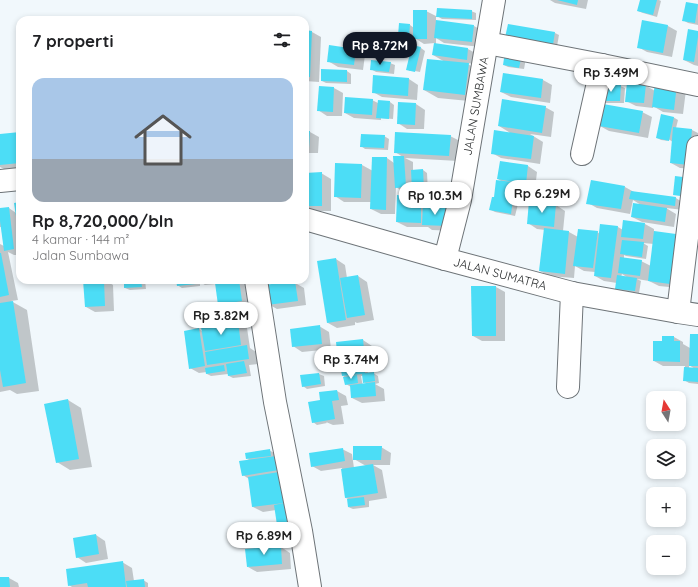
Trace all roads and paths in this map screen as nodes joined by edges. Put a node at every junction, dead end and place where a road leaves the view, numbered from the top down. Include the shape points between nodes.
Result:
1 (494, 0) edge
2 (487, 43) junction
3 (602, 65) junction
4 (698, 84) edge
5 (698, 147) edge
6 (582, 154) dead end
7 (16, 179) edge
8 (0, 181) edge
9 (309, 219) edge
10 (445, 259) junction
11 (257, 284) edge
12 (572, 293) junction
13 (688, 314) edge
14 (568, 387) dead end
15 (310, 587) edge

1 - 2 street, JALAN SUMBAWA
2 - 3 street
2 - 10 street, JALAN SUMBAWA via 460,200
3 - 4 street
3 - 6 street
5 - 13 street
7 - 8 street
9 - 10 street, JALAN SUMATRA
10 - 12 street, JALAN SUMATRA
11 - 15 street via 275,402 302,531
12 - 13 street, JALAN SUMATRA
12 - 14 street

